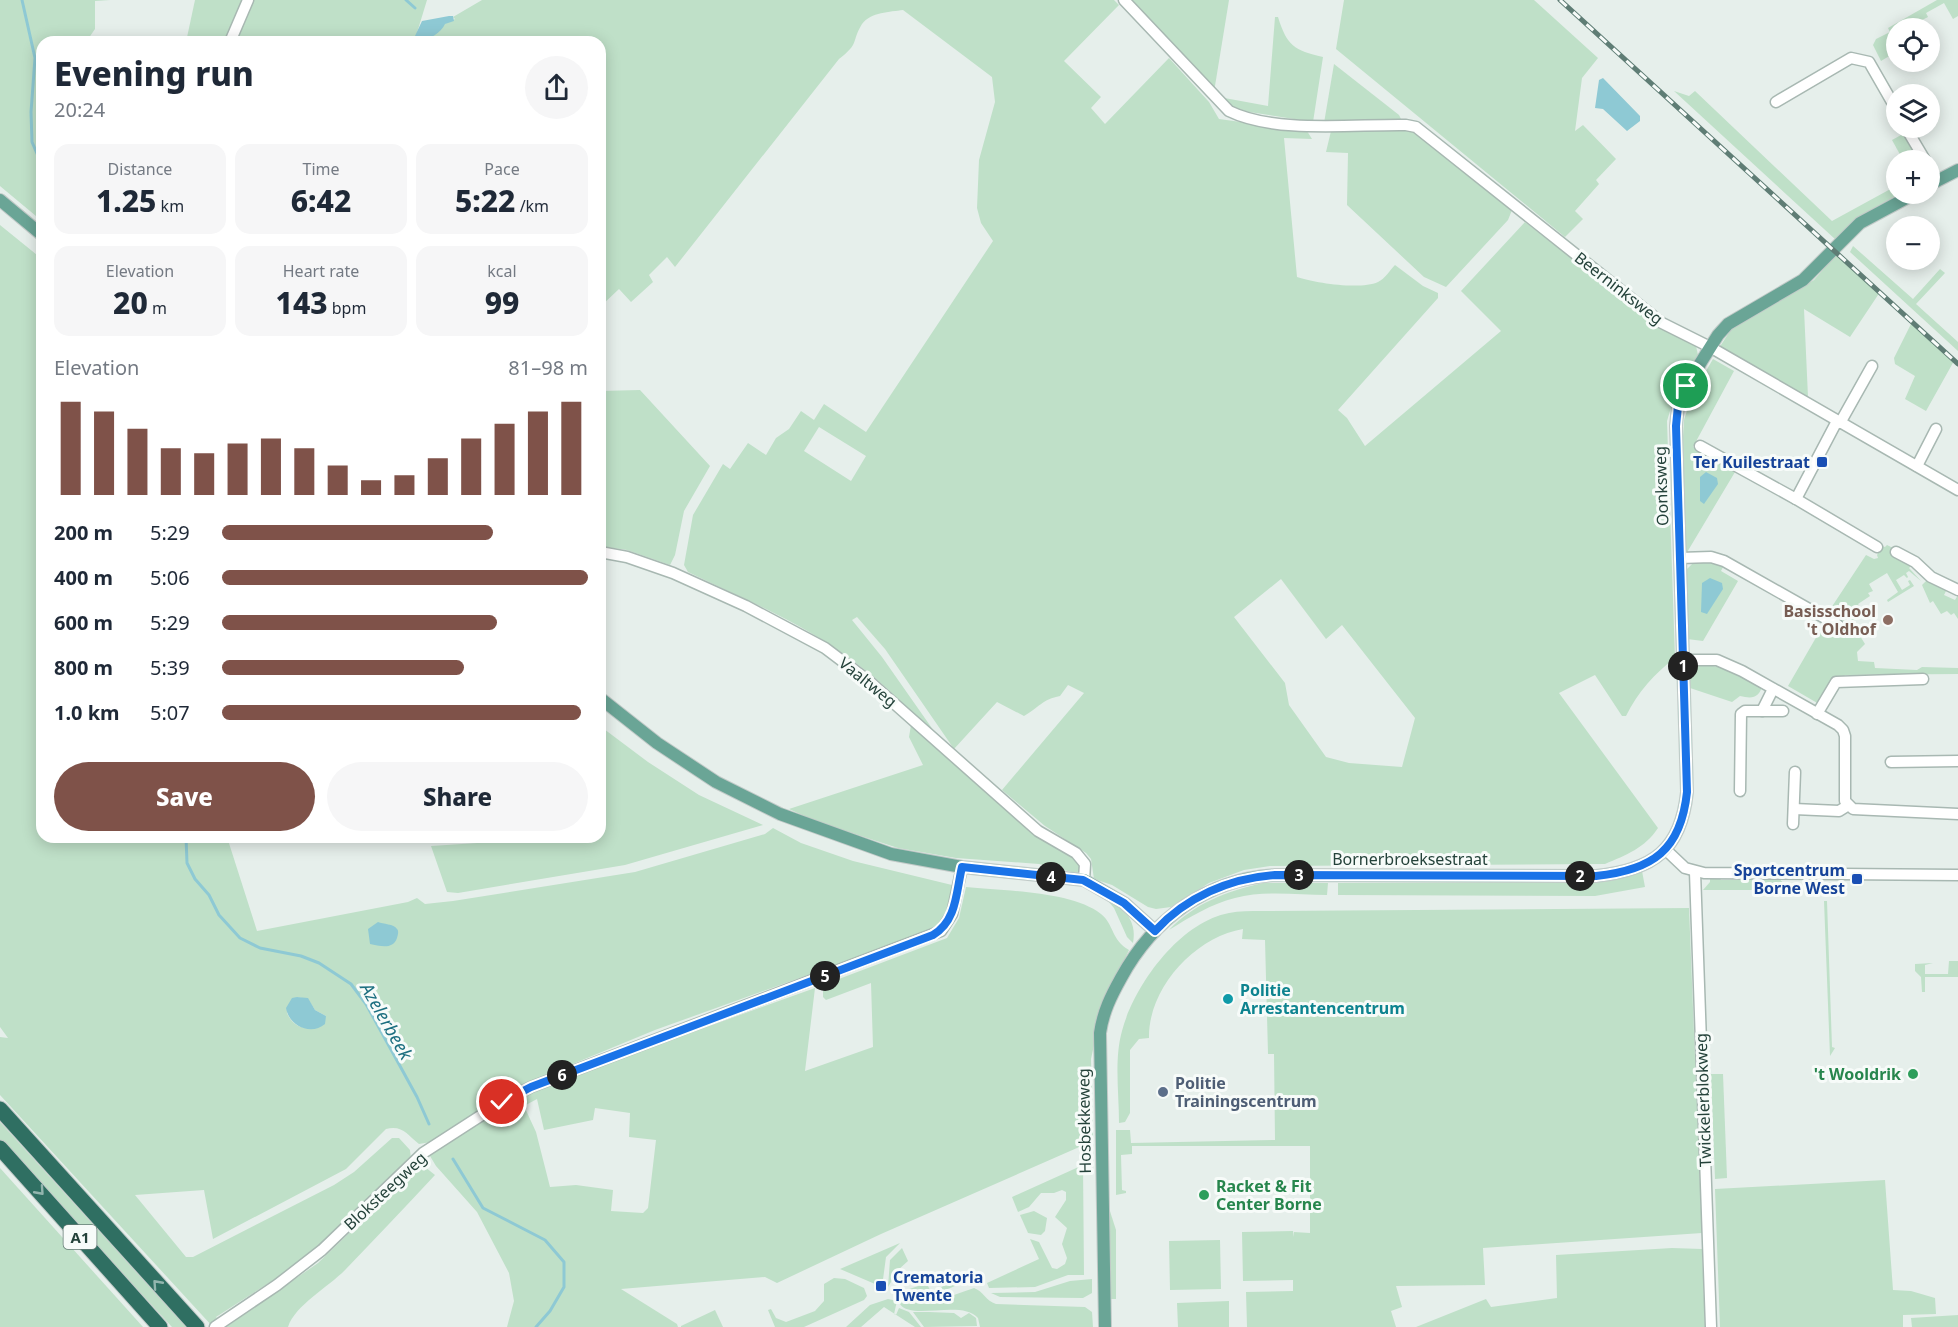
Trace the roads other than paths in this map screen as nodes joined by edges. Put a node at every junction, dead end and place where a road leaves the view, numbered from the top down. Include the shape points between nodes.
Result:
1 (248, 0) edge
2 (1124, 0) edge
3 (233, 36) edge
4 (1886, 92) edge
5 (1776, 102) dead end
6 (1958, 170) edge
7 (1940, 179) edge
8 (0, 200) edge
9 (1895, 204) edge
10 (36, 230) edge
11 (1710, 347) junction
12 (1872, 366) dead end
13 (1838, 422) junction
14 (1936, 429) dead end
15 (1700, 446) dead end
16 (1917, 466) junction
17 (1958, 490) edge
18 (1796, 499) junction
19 (1877, 547) dead end
20 (1896, 552) dead end
21 (606, 553) edge
22 (1680, 558) junction
23 (1958, 590) edge
24 (1839, 626) dead end
25 (1683, 660) junction
26 (1923, 679) dead end
27 (1773, 689) junction
28 (606, 703) edge
29 (1762, 711) junction
30 (1783, 711) dead end
31 (1818, 714) junction
32 (1958, 761) edge
33 (1891, 762) dead end
34 (1794, 772) dead end
35 (1740, 791) dead end
36 (1847, 806) junction
37 (1794, 809) junction
38 (1958, 814) edge
39 (1793, 824) dead end
40 (1666, 850) junction
41 (962, 867) junction
42 (1695, 872) junction
43 (1958, 874) edge
44 (1083, 880) junction
45 (1155, 931) junction
46 (0, 1109) edge
47 (0, 1148) edge
48 (160, 1327) edge
49 (196, 1327) edge
50 (215, 1327) edge
51 (1105, 1327) edge
52 (1711, 1327) edge

1 - 3 street
2 - 11 street, Beerninksweg via 1222,105 1237,115 1292,124 1416,127 1646,312
4 - 5 street via 1869,62 1851,58
6 - 7 main road
8 - 10 main road
9 - 11 main road, Oonksweg via 1860,223 1803,280 1728,324
11 - 13 street, Beerninksweg
11 - 22 main road, Oonksweg via 1686,386 1677,414
12 - 13 street
13 - 16 street, Beerninksweg
13 - 18 street
14 - 16 street
15 - 18 street
16 - 17 street, Beerninksweg
18 - 19 street
20 - 23 street via 1931,577
21 - 44 street, Vaaltweg via 673,573 825,648 870,682 1038,831 1076,853 1085,864
22 - 24 street via 1711,557 1724,561
22 - 25 main road, Oonksweg
25 - 27 street via 1717,660
25 - 40 main road, Oonksweg via 1687,792 1681,826
26 - 31 street via 1836,682
27 - 29 street
27 - 31 street
28 - 41 main road via 697,769 780,814 891,854
29 - 30 street
29 - 35 street via 1745,711 1740,719
31 - 36 street via 1844,730
32 - 33 street
34 - 37 street
36 - 37 street via 1839,811
36 - 38 street via 1859,811
37 - 39 street
40 - 42 street
40 - 45 main road, Bornerbroeksestraat via 1643,866 1596,876 1247,878 1193,900
41 - 44 main road
41 - 50 street, Bloksteegweg via 952,914 940,931 531,1087 502,1102 423,1153 322,1250
42 - 43 street
42 - 52 street, Twickelerblokweg
44 - 45 main road via 1124,903
45 - 51 main road, Hosbekkeweg via 1137,951 1108,1003 1100,1033
49 -> 46 highway, A1
47 -> 48 highway, A1

